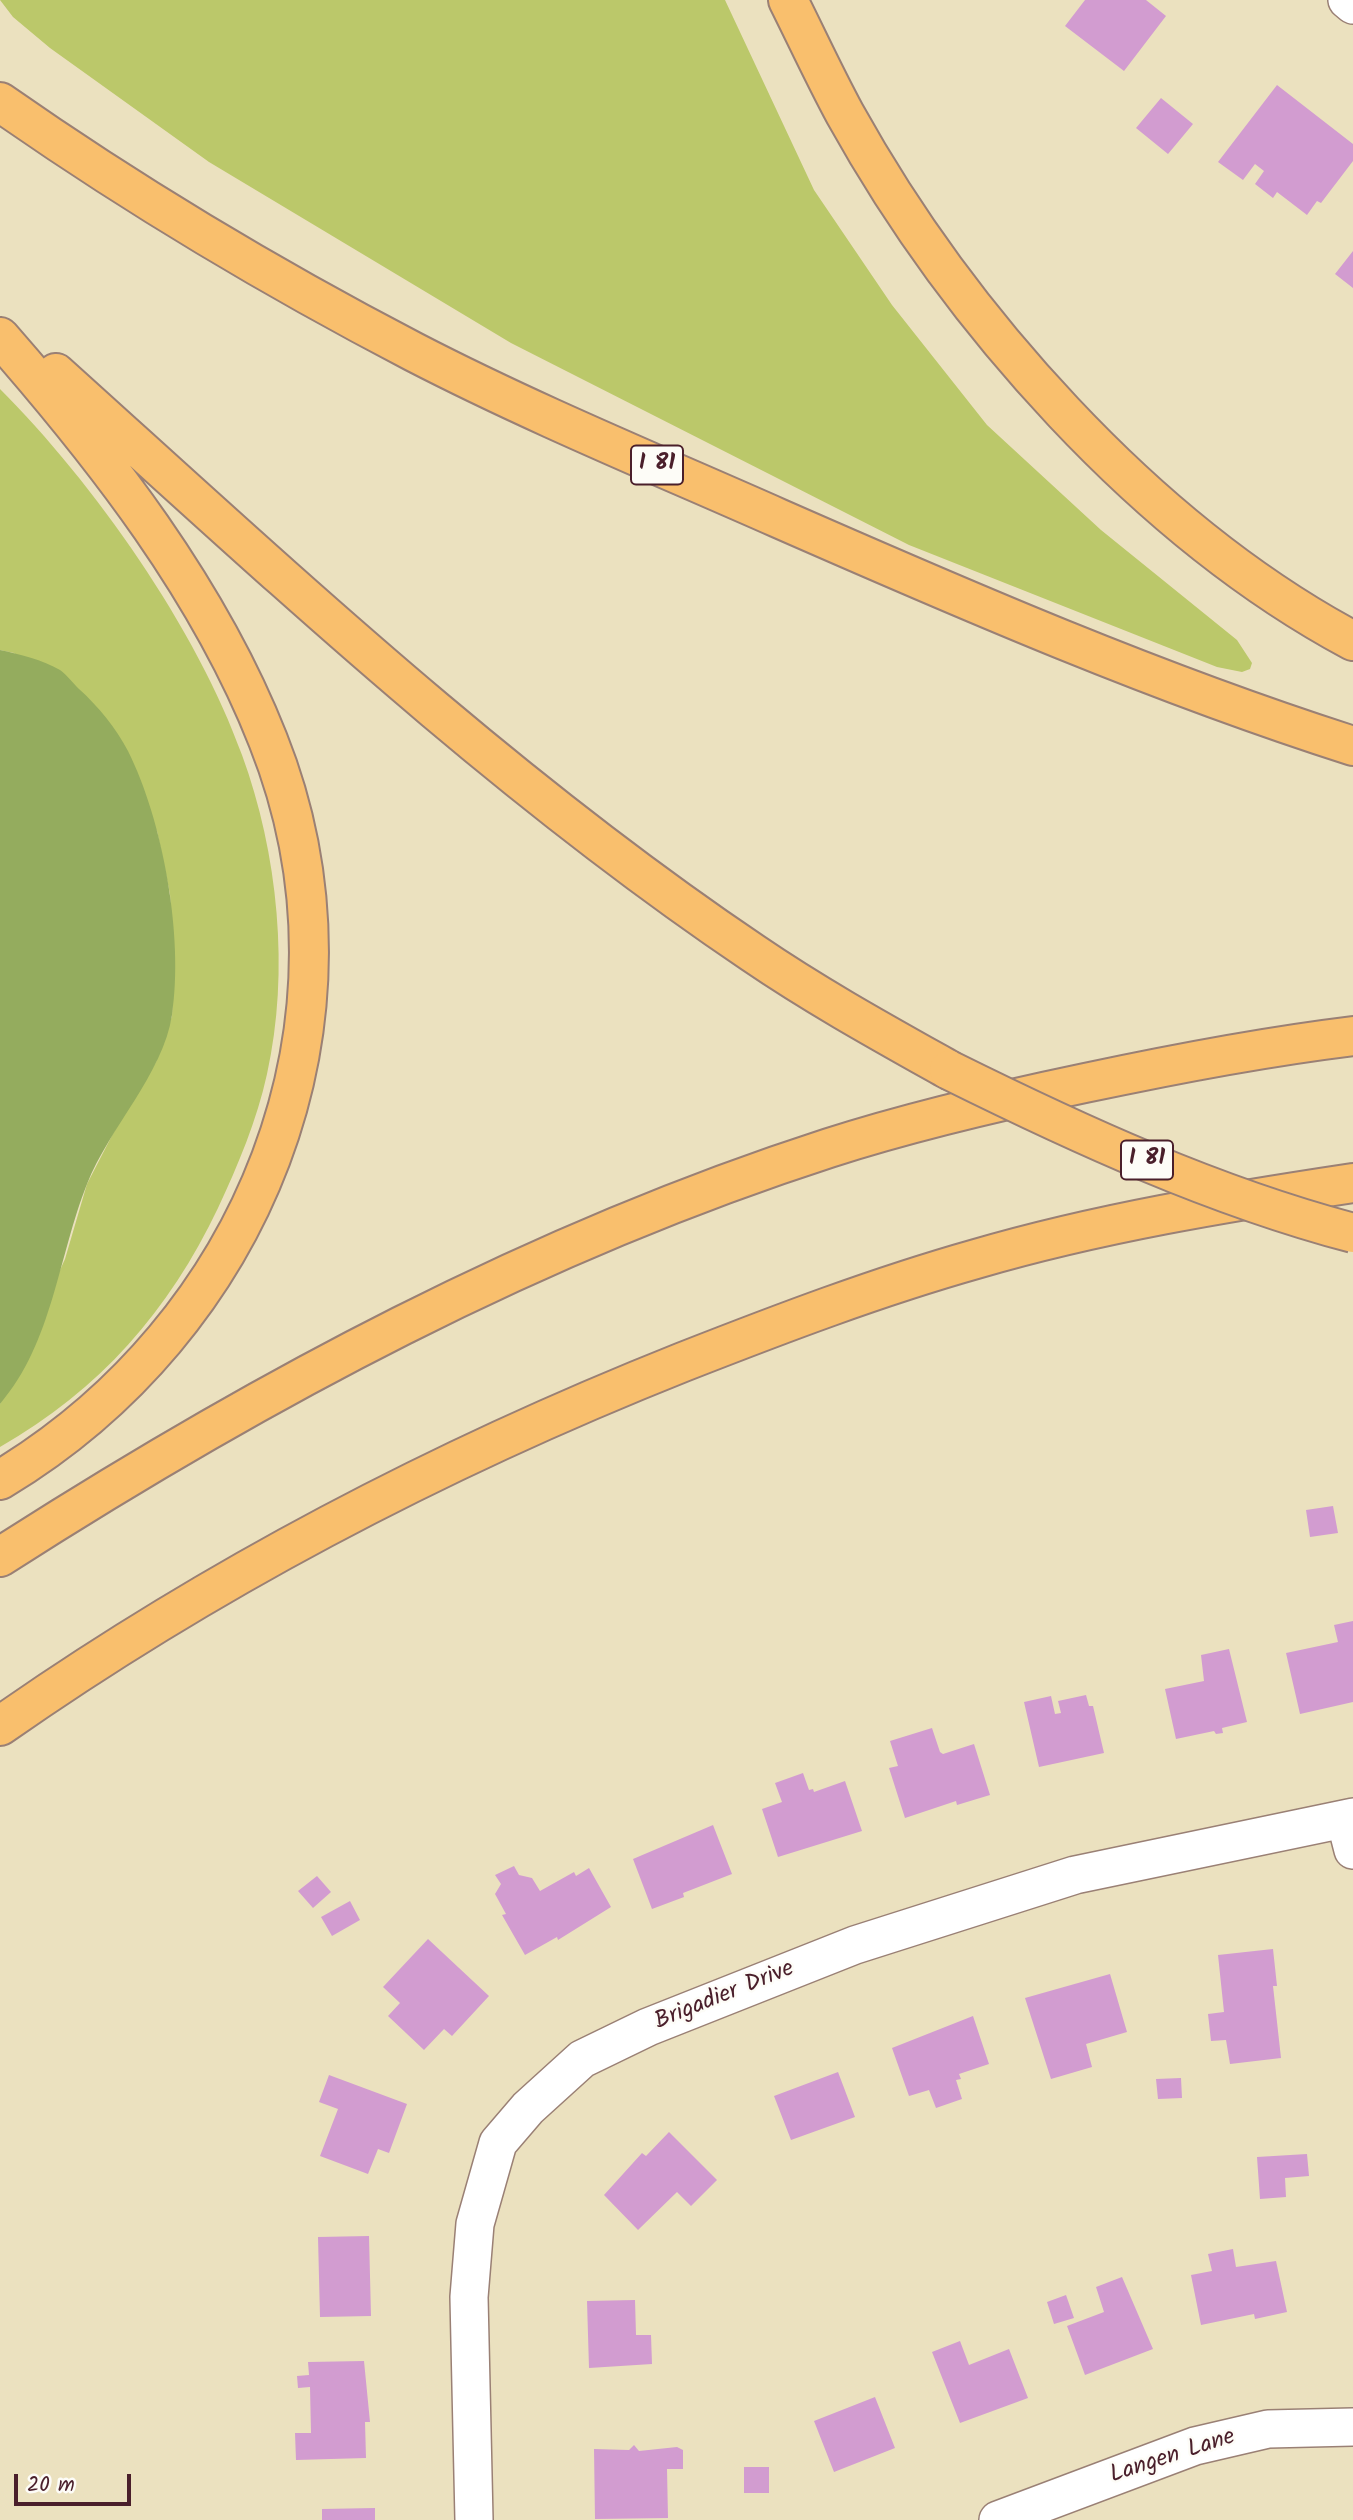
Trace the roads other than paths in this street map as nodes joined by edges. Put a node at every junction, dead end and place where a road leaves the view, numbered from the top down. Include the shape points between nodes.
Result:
1 (788, 0) edge
2 (1347, 0) edge
3 (1353, 5) edge
4 (0, 102) edge
5 (0, 322) edge
6 (0, 337) edge
7 (1353, 641) edge
8 (1353, 746) edge
9 (1353, 1036) edge
10 (1353, 1183) edge
11 (1353, 1233) edge
12 (0, 1480) edge
13 (0, 1557) edge
14 (0, 1726) edge
15 (1350, 1829) edge
16 (1353, 2427) edge
17 (474, 2520) edge
18 (998, 2520) edge

1 - 7 highway via 846,114 913,223 981,316 1046,391 1165,508 1235,567
2 - 3 street
4 - 8 highway, I 81 via 205,237 405,347 538,412 1045,634
5 - 11 highway, I 81, bridge via 306,599 580,828 756,955 949,1070 1137,1156 1272,1208
6 - 12 highway via 124,492 196,599 235,669 268,740 291,813 308,937 295,1078 269,1165 232,1245 187,1315 111,1399
9 - 13 highway via 1226,1054 996,1102 830,1147 727,1184 520,1270 348,1353 182,1444
10 - 14 highway via 1083,1231 976,1258 769,1328 676,1365 485,1446 314,1530 151,1626
15 - 17 street, Brigadier Drive via 1075,1875 855,1945 648,2027 582,2059 528,2108 498,2143 475,2224 469,2297
16 - 18 street, Langen Lane via 1268,2429 1195,2446

